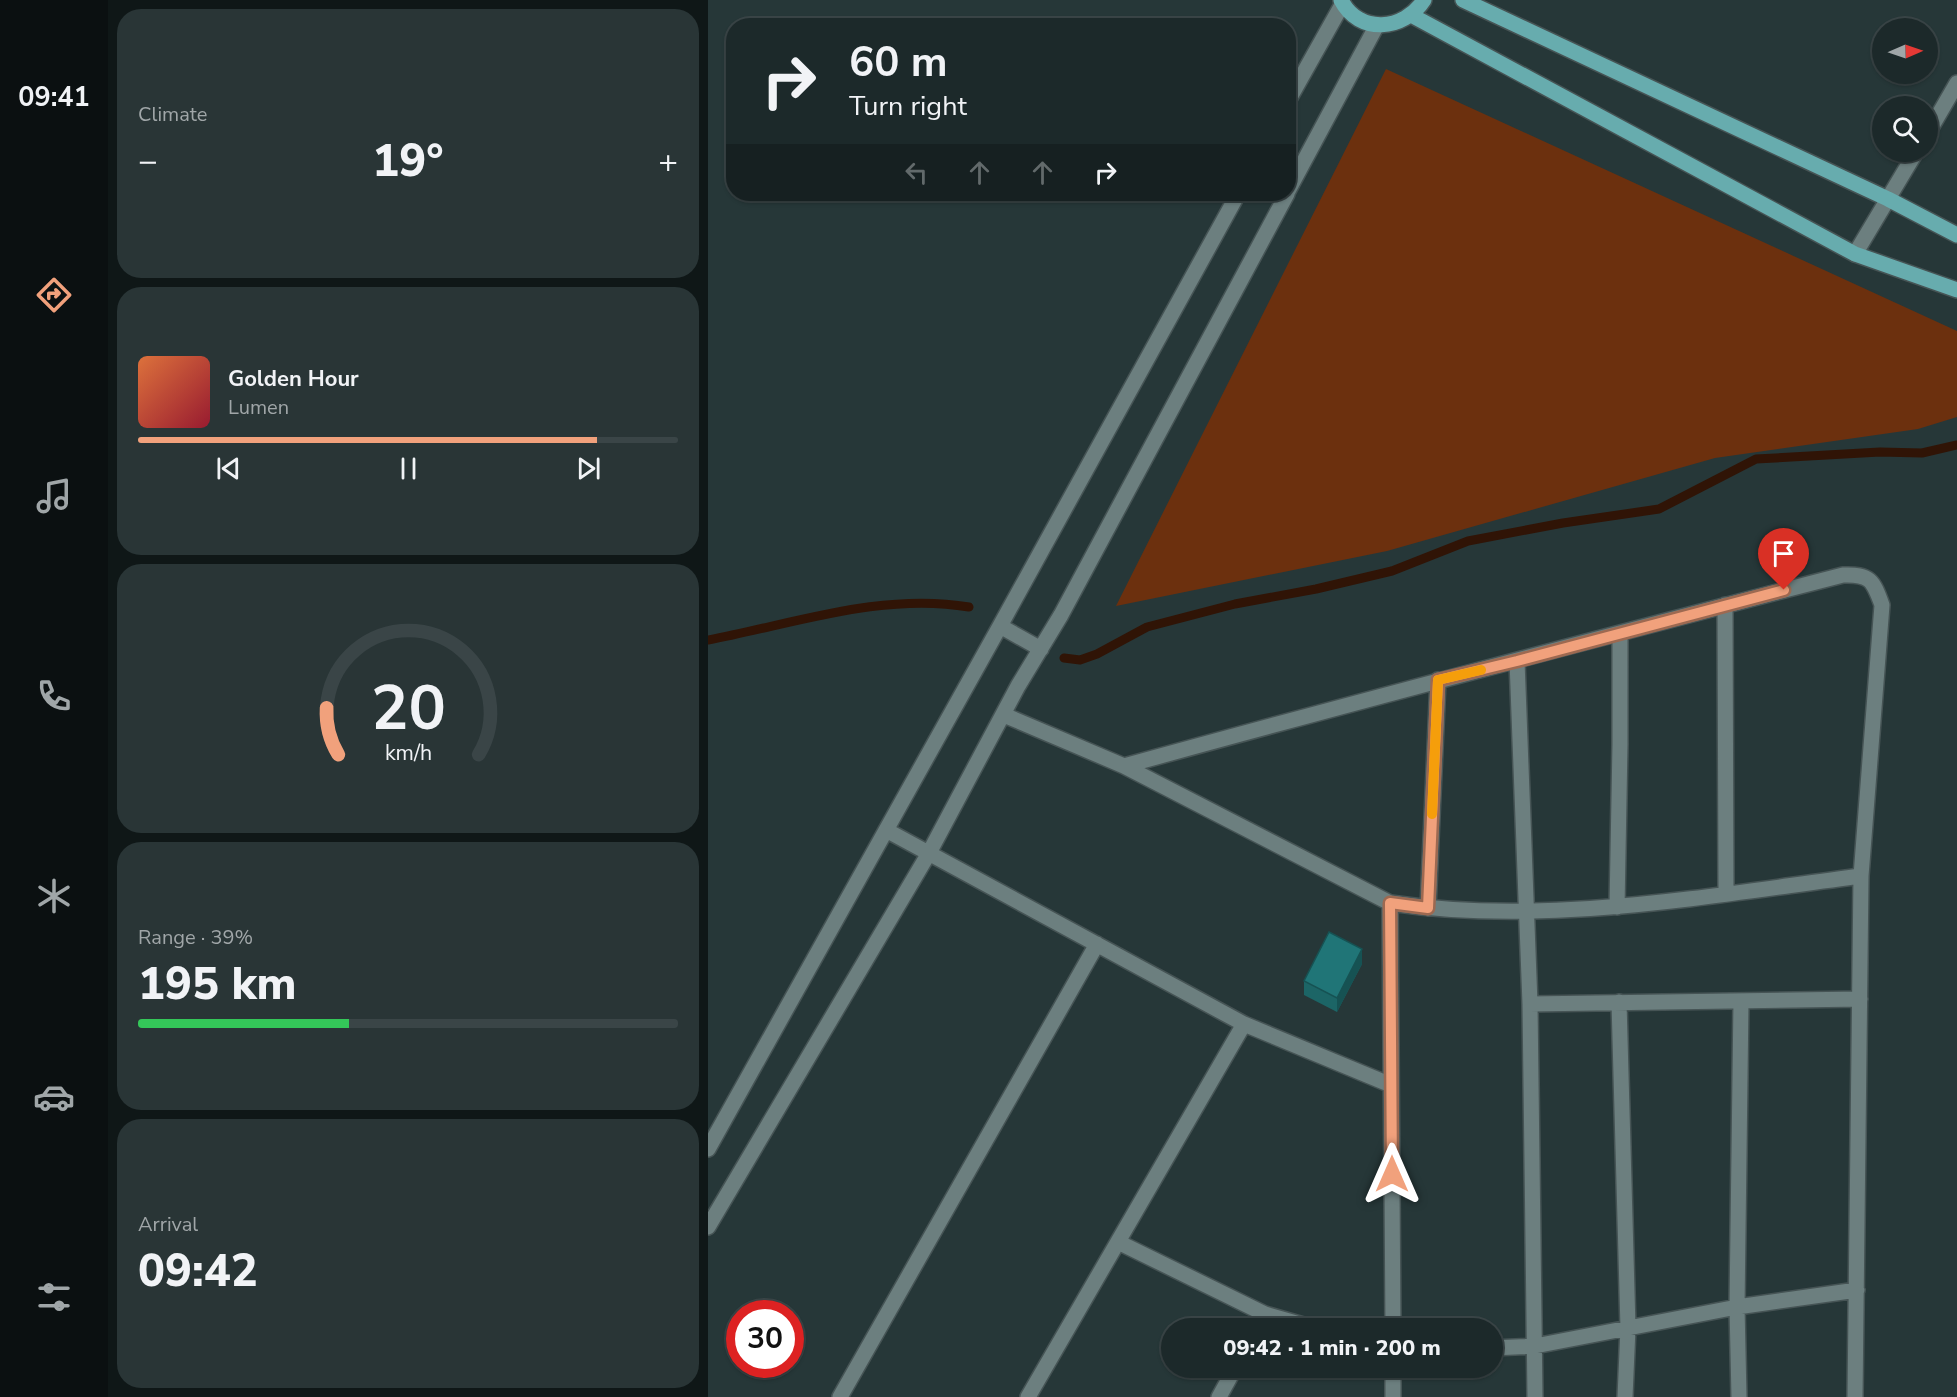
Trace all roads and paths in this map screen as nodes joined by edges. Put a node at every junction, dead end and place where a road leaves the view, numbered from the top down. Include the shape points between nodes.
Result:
1 (1424, 0) edge
2 (1463, 0) edge
3 (1342, 2) edge
4 (1412, 15) junction
5 (1377, 25) junction
6 (1957, 84) edge
7 (1296, 86) edge
8 (1938, 116) edge
9 (1910, 162) edge
10 (1296, 177) edge
11 (1888, 199) junction
12 (1234, 201) edge
13 (1283, 201) edge
14 (1957, 236) edge
15 (1855, 254) junction
16 (1957, 290) edge
17 (1725, 605) junction
18 (1000, 626) junction
19 (1620, 634) junction
20 (1041, 649) junction
21 (1517, 661) junction
22 (1438, 680) junction
23 (1004, 715) junction
24 (1124, 766) junction
25 (886, 830) junction
26 (929, 853) junction
27 (1861, 876) junction
28 (1726, 893) junction
29 (1390, 903) junction
30 (1617, 906) junction
31 (1428, 908) junction
32 (1527, 911) junction
33 (1097, 944) junction
34 (1860, 999) junction
35 (1741, 1001) junction
36 (1619, 1002) junction
37 (1530, 1004) junction
38 (1244, 1024) junction
39 (1391, 1085) junction
40 (708, 1149) edge
41 (708, 1227) edge
42 (1118, 1242) junction
43 (1857, 1290) junction
44 (1737, 1307) junction
45 (1265, 1314) junction
46 (1263, 1318) edge
47 (1279, 1318) edge
48 (1393, 1318) edge
49 (1628, 1328) junction
50 (1535, 1346) junction
51 (1503, 1347) edge
52 (1229, 1378) edge
53 (1393, 1378) edge
54 (840, 1397) edge
55 (1028, 1397) edge
56 (1219, 1397) edge
57 (1394, 1397) edge
58 (1535, 1397) edge
59 (1626, 1397) edge
60 (1739, 1397) edge
61 (1855, 1397) edge

1 - 4 main road
2 - 11 main road
3 - 5 main road via 1363,21
3 - 7 street
4 - 5 main road
4 - 15 main road
5 - 10 street
6 - 8 street
9 - 11 street
11 - 14 main road
11 - 15 street
12 - 18 street
13 - 20 street
15 - 16 main road
17 - 19 street
17 - 27 street via 1843,575 1857,574 1870,579 1877,590 1882,605
17 - 28 street
18 - 20 street
18 - 25 street
19 - 21 street
19 - 30 street
20 - 23 street
21 - 22 street
21 - 32 street
22 - 24 street
22 - 31 street
23 - 24 street
23 - 26 street
24 - 29 street
25 - 26 street
25 - 40 street
26 - 33 street
26 - 41 street
27 - 28 street
27 - 34 street
28 - 30 street
29 - 31 street
29 - 39 street
30 - 32 street
31 - 32 street
32 - 37 street
33 - 38 street
33 - 54 street
34 - 35 street
34 - 43 street
35 - 36 street
35 - 44 street
36 - 37 street
36 - 49 street
37 - 50 street
38 - 39 street
38 - 42 street
39 - 48 street
42 - 45 street
42 - 55 street
43 - 44 street
43 - 61 street
44 - 49 street
44 - 60 street
45 - 46 street
45 - 47 street
49 - 50 street
49 - 59 street
50 - 51 street
50 - 58 street
52 - 56 street
53 - 57 street

